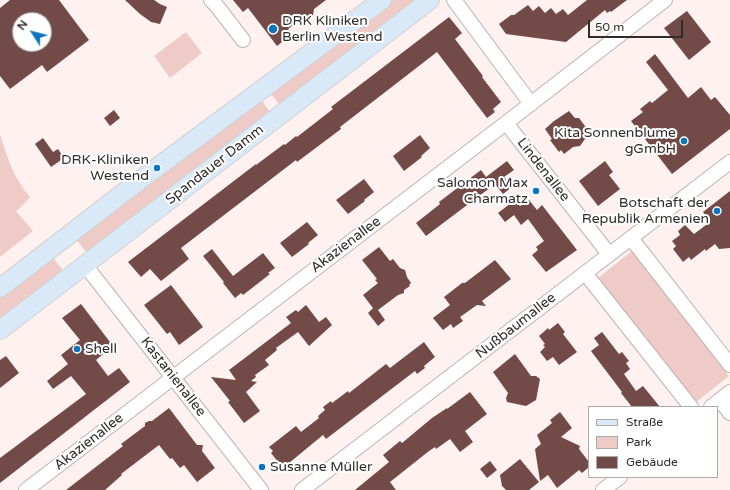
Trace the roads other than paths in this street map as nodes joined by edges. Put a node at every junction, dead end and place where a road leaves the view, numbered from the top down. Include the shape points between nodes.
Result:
1 (210, 0) edge
2 (382, 0) edge
3 (430, 0) edge
4 (454, 0) edge
5 (665, 0) edge
6 (243, 40) dead end
7 (531, 104) junction
8 (506, 123) junction
9 (730, 162) edge
10 (631, 238) junction
11 (609, 254) junction
12 (85, 265) junction
13 (585, 273) junction
14 (0, 288) edge
15 (0, 330) edge
16 (730, 365) edge
17 (173, 378) junction
18 (720, 400) edge
19 (690, 406) edge
20 (730, 413) edge
21 (619, 478) edge
22 (26, 490) edge
23 (261, 490) edge
24 (302, 490) edge
25 (603, 490) edge

1 - 6 street
2 - 14 main road
3 - 12 main road, Spandauer Damm
4 - 7 street
5 - 7 street, Akazienallee
7 - 8 street, Akazienallee
8 - 11 street, Lindenallee
8 - 17 street, Akazienallee
9 - 10 street, Nußbaumallee
10 - 11 street, Nußbaumallee
10 - 16 street
11 - 13 street, Nußbaumallee
12 - 15 main road, Spandauer Damm
12 - 17 street, Kastanienallee
13 - 19 street
13 - 24 street, Nußbaumallee
17 - 22 street, Akazienallee
17 - 23 street, Kastanienallee
18 - 20 street
21 - 25 street

